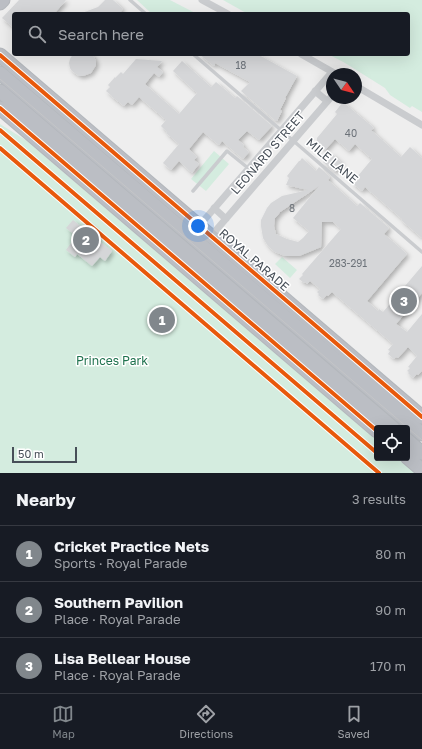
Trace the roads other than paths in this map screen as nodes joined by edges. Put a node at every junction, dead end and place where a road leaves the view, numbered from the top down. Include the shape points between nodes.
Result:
1 (3, 0) edge
2 (130, 0) edge
3 (202, 0) edge
4 (0, 3) edge
5 (144, 12) edge
6 (224, 12) edge
7 (0, 55) edge
8 (195, 56) edge
9 (304, 56) edge
10 (326, 68) edge
11 (0, 73) edge
12 (326, 81) edge
13 (362, 90) edge
14 (0, 91) edge
15 (315, 91) junction
16 (326, 96) edge
17 (326, 103) edge
18 (61, 108) junction
19 (2, 110) edge
20 (53, 118) junction
21 (422, 125) edge
22 (281, 130) junction
23 (293, 141) junction
24 (248, 168) junction
25 (107, 191) junction
26 (193, 191) dead end
27 (214, 208) junction
28 (226, 219) junction
29 (199, 226) junction
30 (211, 236) junction
31 (197, 242) junction
32 (172, 247) junction
33 (188, 252) junction
34 (422, 252) edge
35 (198, 269) junction
36 (326, 343) junction
37 (308, 364) junction
38 (422, 417) edge
39 (389, 425) edge
40 (374, 428) edge
41 (422, 434) edge
42 (410, 443) edge
43 (422, 453) edge

1 - 4 highway
2 - 5 lane
3 - 6 street
7 - 18 highway, ROYAL PARADE
8 - 22 lane, MILE LANE
9 - 10 street
11 - 20 highway, ROYAL PARADE
12 - 15 street, LEONARD STREET
13 - 21 street
14 - 25 highway
15 - 16 street, LEONARD STREET
15 - 22 street, LEONARD STREET
17 - 23 street, LEONARD STREET
18 - 20 highway
18 - 29 highway, ROYAL PARADE
19 - 25 highway
20 - 31 highway, ROYAL PARADE
22 - 23 lane, MILE LANE
22 - 24 street, LEONARD STREET
23 - 28 street, LEONARD STREET
23 - 34 lane, MILE LANE
24 - 26 lane via 227,151
24 - 27 street, LEONARD STREET
25 - 32 highway
27 - 28 street
27 - 29 street, LEONARD STREET
28 - 30 street, LEONARD STREET
29 - 30 highway, ROYAL PARADE
29 - 31 highway
30 - 31 highway
30 - 36 highway, ROYAL PARADE
31 - 33 highway
31 - 36 highway, ROYAL PARADE
32 - 33 highway
32 - 35 highway
33 - 35 highway
35 - 37 highway
36 - 38 highway, ROYAL PARADE
36 - 41 highway, ROYAL PARADE
37 - 39 highway
37 - 40 highway
42 - 43 highway

